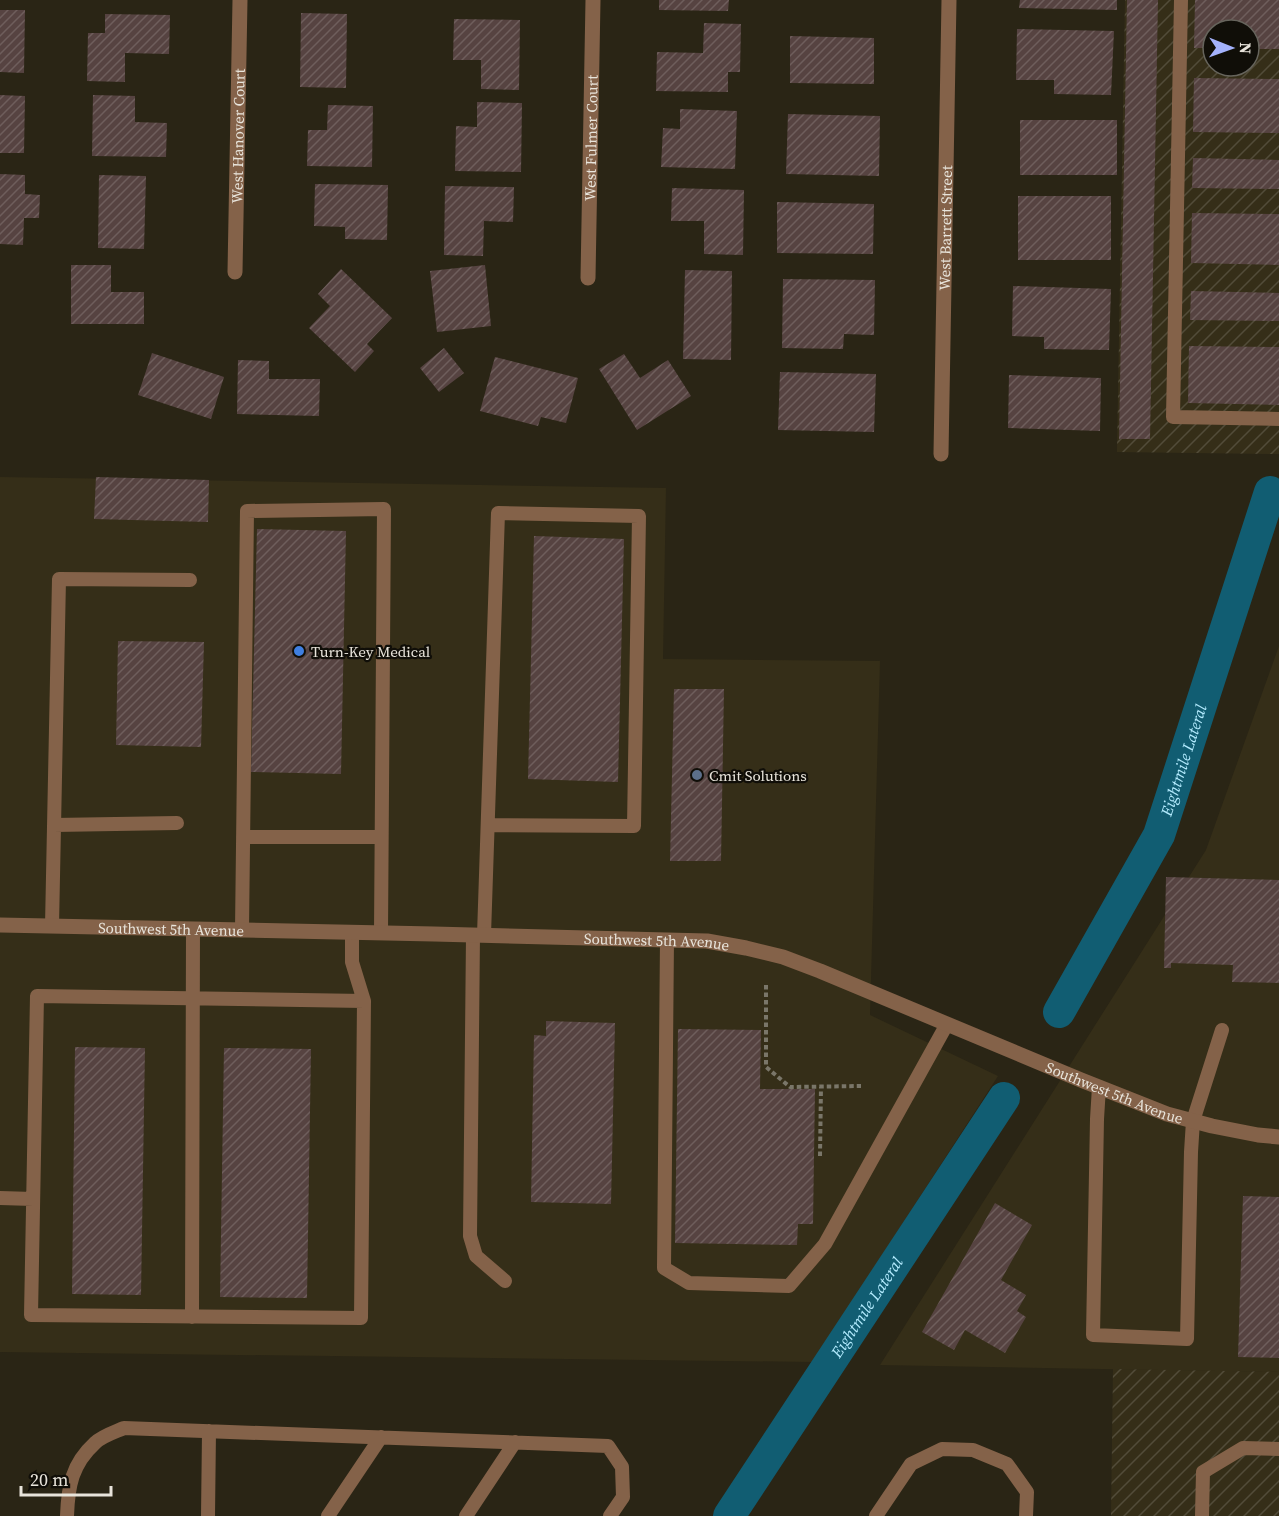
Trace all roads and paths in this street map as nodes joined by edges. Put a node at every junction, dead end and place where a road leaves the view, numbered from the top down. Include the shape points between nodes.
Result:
1 (240, 0) edge
2 (593, 0) edge
3 (949, 0) edge
4 (1181, 0) edge
5 (235, 272) dead end
6 (588, 278) dead end
7 (1279, 419) edge
8 (941, 454) dead end
9 (190, 580) dead end
10 (177, 823) dead end
11 (54, 825) junction
12 (488, 825) junction
13 (243, 837) junction
14 (381, 837) junction
15 (0, 925) edge
16 (52, 926) junction
17 (193, 929) junction
18 (242, 930) junction
19 (352, 932) junction
20 (381, 933) junction
21 (478, 935) junction
22 (667, 940) junction
23 (766, 985) dead end
24 (192, 998) junction
25 (364, 1001) junction
26 (947, 1024) junction
27 (1222, 1030) dead end
28 (821, 1086) junction
29 (861, 1086) dead end
30 (1099, 1087) junction
31 (1193, 1121) junction
32 (1279, 1137) edge
33 (820, 1156) dead end
34 (0, 1198) edge
35 (33, 1198) junction
36 (505, 1281) dead end
37 (192, 1317) junction
38 (209, 1431) junction
39 (381, 1437) junction
40 (515, 1442) junction
41 (1279, 1449) edge
42 (67, 1516) edge
43 (208, 1516) edge
44 (328, 1516) edge
45 (466, 1516) edge
46 (610, 1516) edge
47 (876, 1516) edge
48 (1026, 1516) edge
49 (1202, 1516) edge

1 - 5 street, West Hanover Court
2 - 6 street, West Fulmer Court
3 - 8 street, West Barrett Street
4 - 7 lane via 1173,417
9 - 11 lane via 59,579
10 - 11 lane
11 - 16 lane
12 - 12 lane via 498,513 639,516 634,826
12 - 21 lane
13 - 14 lane
13 - 14 lane via 247,511 384,509
13 - 18 lane
14 - 20 lane
15 - 16 street, Southwest 5th Avenue
16 - 17 street, Southwest 5th Avenue
17 - 18 street, Southwest 5th Avenue
17 - 24 lane
18 - 19 street, Southwest 5th Avenue
19 - 20 street, Southwest 5th Avenue
19 - 25 lane via 352,962
20 - 21 street, Southwest 5th Avenue
21 - 22 street, Southwest 5th Avenue
21 - 36 lane via 470,1236 476,1256
22 - 26 street, Southwest 5th Avenue via 707,941 783,957
22 - 26 lane via 664,1269 689,1283 789,1286 825,1244
23 - 28 path via 766,1066 790,1087
24 - 25 lane
24 - 35 lane via 37,996
24 - 37 lane
25 - 37 lane via 361,1318
26 - 30 street, Southwest 5th Avenue
27 - 31 lane
28 - 29 path
28 - 33 path
30 - 31 street, Southwest 5th Avenue
30 - 31 lane via 1093,1335 1187,1340
31 - 32 street, Southwest 5th Avenue
34 - 35 lane
35 - 37 lane via 31,1315
38 - 39 lane
38 - 42 lane via 124,1428 96,1442 76,1465 68,1493
38 - 43 lane
39 - 40 lane
39 - 44 lane
40 - 45 lane
40 - 46 lane via 608,1446 622,1467 623,1497
41 - 49 lane via 1244,1448 1203,1472
47 - 48 lane via 911,1464 942,1449 973,1450 1006,1464 1027,1492

